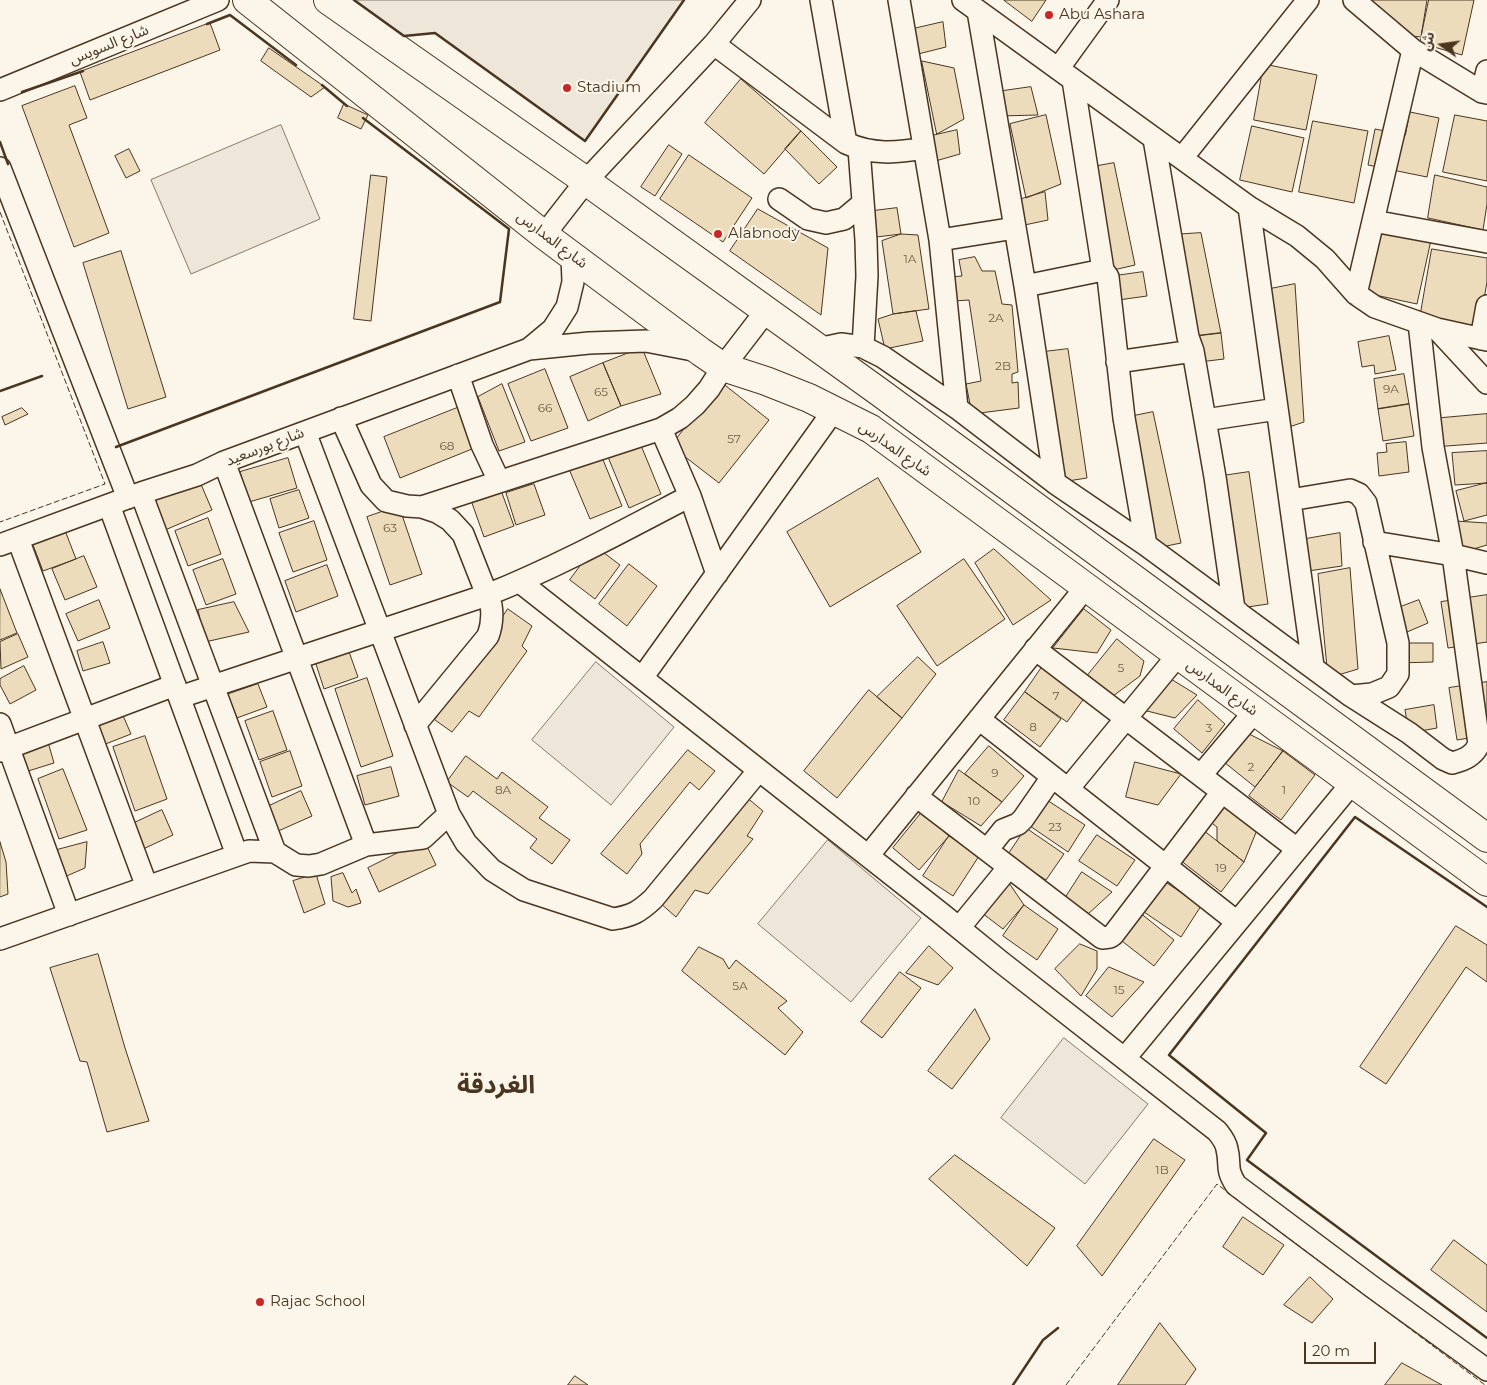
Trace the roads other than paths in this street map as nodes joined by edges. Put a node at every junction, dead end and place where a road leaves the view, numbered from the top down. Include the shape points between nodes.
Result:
1 (218, 0) edge
2 (247, 0) edge
3 (328, 0) edge
4 (750, 0) edge
5 (821, 0) edge
6 (899, 0) edge
7 (1108, 0) edge
8 (1308, 0) edge
9 (1354, 0) edge
10 (970, 6) edge
11 (714, 44) junction
12 (1413, 50) junction
13 (1487, 71) edge
14 (1065, 74) junction
15 (0, 90) edge
16 (1485, 93) edge
17 (1154, 139) junction
18 (853, 146) junction
19 (924, 148) junction
20 (1182, 158) junction
21 (0, 168) edge
22 (586, 181) junction
23 (780, 199) dead end
24 (862, 204) junction
25 (1249, 208) junction
26 (1373, 221) junction
27 (1015, 228) junction
28 (544, 235) junction
29 (940, 240) junction
30 (1487, 242) edge
31 (572, 256) junction
32 (1103, 270) junction
33 (1025, 286) junction
34 (1356, 294) junction
35 (1487, 306) edge
36 (766, 311) junction
37 (1428, 326) junction
38 (1484, 339) edge
39 (863, 347) junction
40 (529, 349) junction
41 (818, 349) junction
42 (1193, 351) junction
43 (701, 352) junction
44 (1117, 362) junction
45 (723, 367) junction
46 (458, 375) junction
47 (1487, 383) edge
48 (957, 408) junction
49 (1277, 409) junction
50 (834, 410) junction
51 (341, 418) junction
52 (1205, 420) junction
53 (661, 429) junction
54 (305, 432) junction
55 (224, 462) junction
56 (499, 481) junction
57 (1054, 483) junction
58 (690, 496) junction
59 (126, 499) junction
60 (1290, 500) junction
61 (422, 507) junction
62 (9, 542) edge
63 (1374, 542) junction
64 (1146, 545) junction
65 (1453, 554) junction
66 (1487, 563) edge
67 (717, 574) junction
68 (520, 582) junction
69 (1086, 587) junction
70 (487, 595) junction
71 (1239, 613) junction
72 (380, 631) junction
73 (1035, 649) junction
74 (1178, 655) junction
75 (297, 658) junction
76 (1313, 666) junction
77 (642, 678) junction
78 (213, 686) junction
79 (177, 691) junction
80 (1351, 696) junction
81 (1255, 711) junction
82 (1126, 718) junction
83 (85, 719) junction
84 (979, 719) junction
85 (0, 724) edge
86 (415, 725) junction
87 (4, 749) edge
88 (759, 770) junction
89 (1201, 775) junction
90 (1352, 782) junction
91 (1060, 783) junction
92 (1222, 792) junction
93 (916, 796) junction
94 (448, 814) junction
95 (1487, 838) edge
96 (366, 844) junction
97 (1297, 849) junction
98 (987, 850) junction
99 (275, 852) junction
100 (238, 855) junction
101 (868, 856) junction
102 (1166, 866) junction
103 (1009, 867) junction
104 (1487, 882) edge
105 (147, 887) junction
106 (69, 915) junction
107 (1237, 922) junction
108 (959, 928) junction
109 (0, 939) edge
110 (1125, 1058) junction
111 (1487, 1370) edge

1 - 15 street, شارع السويس
2 - 28 street, شارع المدارس
3 - 22 street
4 - 11 street
5 - 18 street
6 - 19 street
7 - 14 street
8 - 20 street
9 - 12 street
10 - 14 street
10 - 27 street
11 - 18 street
11 - 22 street
12 - 16 street
12 - 26 street
13 - 16 street
14 - 17 street
14 - 32 street
17 - 20 street
17 - 42 street via 1188,338
18 - 19 street via 881,152
18 - 24 street
19 - 29 street
20 - 25 street
21 - 59 street
22 - 28 street
22 - 36 street
23 - 24 street via 808,219 826,223 844,220
24 - 39 street via 867,276
25 - 34 street via 1297,236 1325,259
25 - 49 street
26 - 30 street
26 - 34 street
27 - 29 street
27 - 33 street
28 - 31 street, شارع المدارس
29 - 48 street
31 - 40 street, شارع بورسعيد via 573,282 567,307 553,329
31 - 43 street, شارع المدارس
32 - 33 street
32 - 44 street via 1108,277
33 - 57 street
34 - 37 street via 1374,307
35 - 38 street
36 - 41 street
36 - 45 street
37 - 38 street
37 - 47 street
37 - 65 street via 1433,447
39 - 41 street via 841,344
39 - 48 street
40 - 43 street, شارع بورسعيد via 646,341
40 - 46 street, شارع بورسعيد
41 - 95 street
42 - 44 street
42 - 52 street
43 - 45 street, شارع المدارس
44 - 64 street
45 - 50 street, شارع المدارس via 810,398
45 - 53 street via 695,405
46 - 51 street, شارع بورسعيد
46 - 56 street via 482,446
48 - 57 street
49 - 52 street
49 - 60 street
50 - 67 street
50 - 69 street, شارع المدارس via 871,429
51 - 54 street, شارع بورسعيد
51 - 61 street via 371,485 386,501
52 - 71 street via 1234,609
53 - 56 street
53 - 58 street
54 - 55 street, شارع بورسعيد
54 - 72 street
55 - 59 street, شارع بورسعيد via 197,475
55 - 75 street
56 - 61 street
57 - 64 street
58 - 67 street
58 - 68 street
59 - 62 street, شارع بورسعيد
59 - 78 street
59 - 79 street
60 - 63 street via 1350,490 1359,494 1366,503
60 - 76 street
61 - 70 street via 450,520 462,534
62 - 83 street
63 - 65 street
63 - 80 street via 1398,643 1398,674 1389,688
64 - 71 street
65 - 66 street
65 - 80 street via 1479,744 1477,750 1452,763
67 - 77 street
68 - 70 street
68 - 77 street
69 - 73 street
69 - 74 street, شارع المدارس
70 - 72 street
70 - 86 street via 493,616 488,636
71 - 76 street
72 - 75 street
72 - 86 street
73 - 82 street
73 - 84 street
74 - 81 street, شارع المدارس
74 - 82 street
75 - 78 street
75 - 96 street
76 - 80 street
77 - 88 street
78 - 79 street
78 - 99 street
79 - 83 street
79 - 100 street
81 - 89 street
81 - 90 street, شارع المدارس
82 - 89 street
82 - 91 street
83 - 87 street
83 - 105 street
84 - 91 street
84 - 93 street
85 - 87 street
86 - 94 street
87 - 106 street
88 - 94 street via 653,899 628,917 613,919 524,890 492,870 466,844
88 - 101 street
89 - 92 street
90 - 97 street
90 - 104 street, شارع المدارس
91 - 98 street via 1023,820 1003,830
91 - 102 street
92 - 97 street
92 - 102 street
93 - 98 street
93 - 101 street
94 - 96 street via 423,838
96 - 99 street via 322,864 309,866 296,865
97 - 107 street
98 - 103 street
99 - 100 street via 249,851
100 - 105 street
101 - 108 street
102 - 103 street via 1113,935 1106,938
102 - 107 street
103 - 108 street
105 - 106 street
106 - 109 street
107 - 110 street
108 - 110 street
110 - 111 street via 1217,1131 1227,1147 1230,1176 1236,1184

